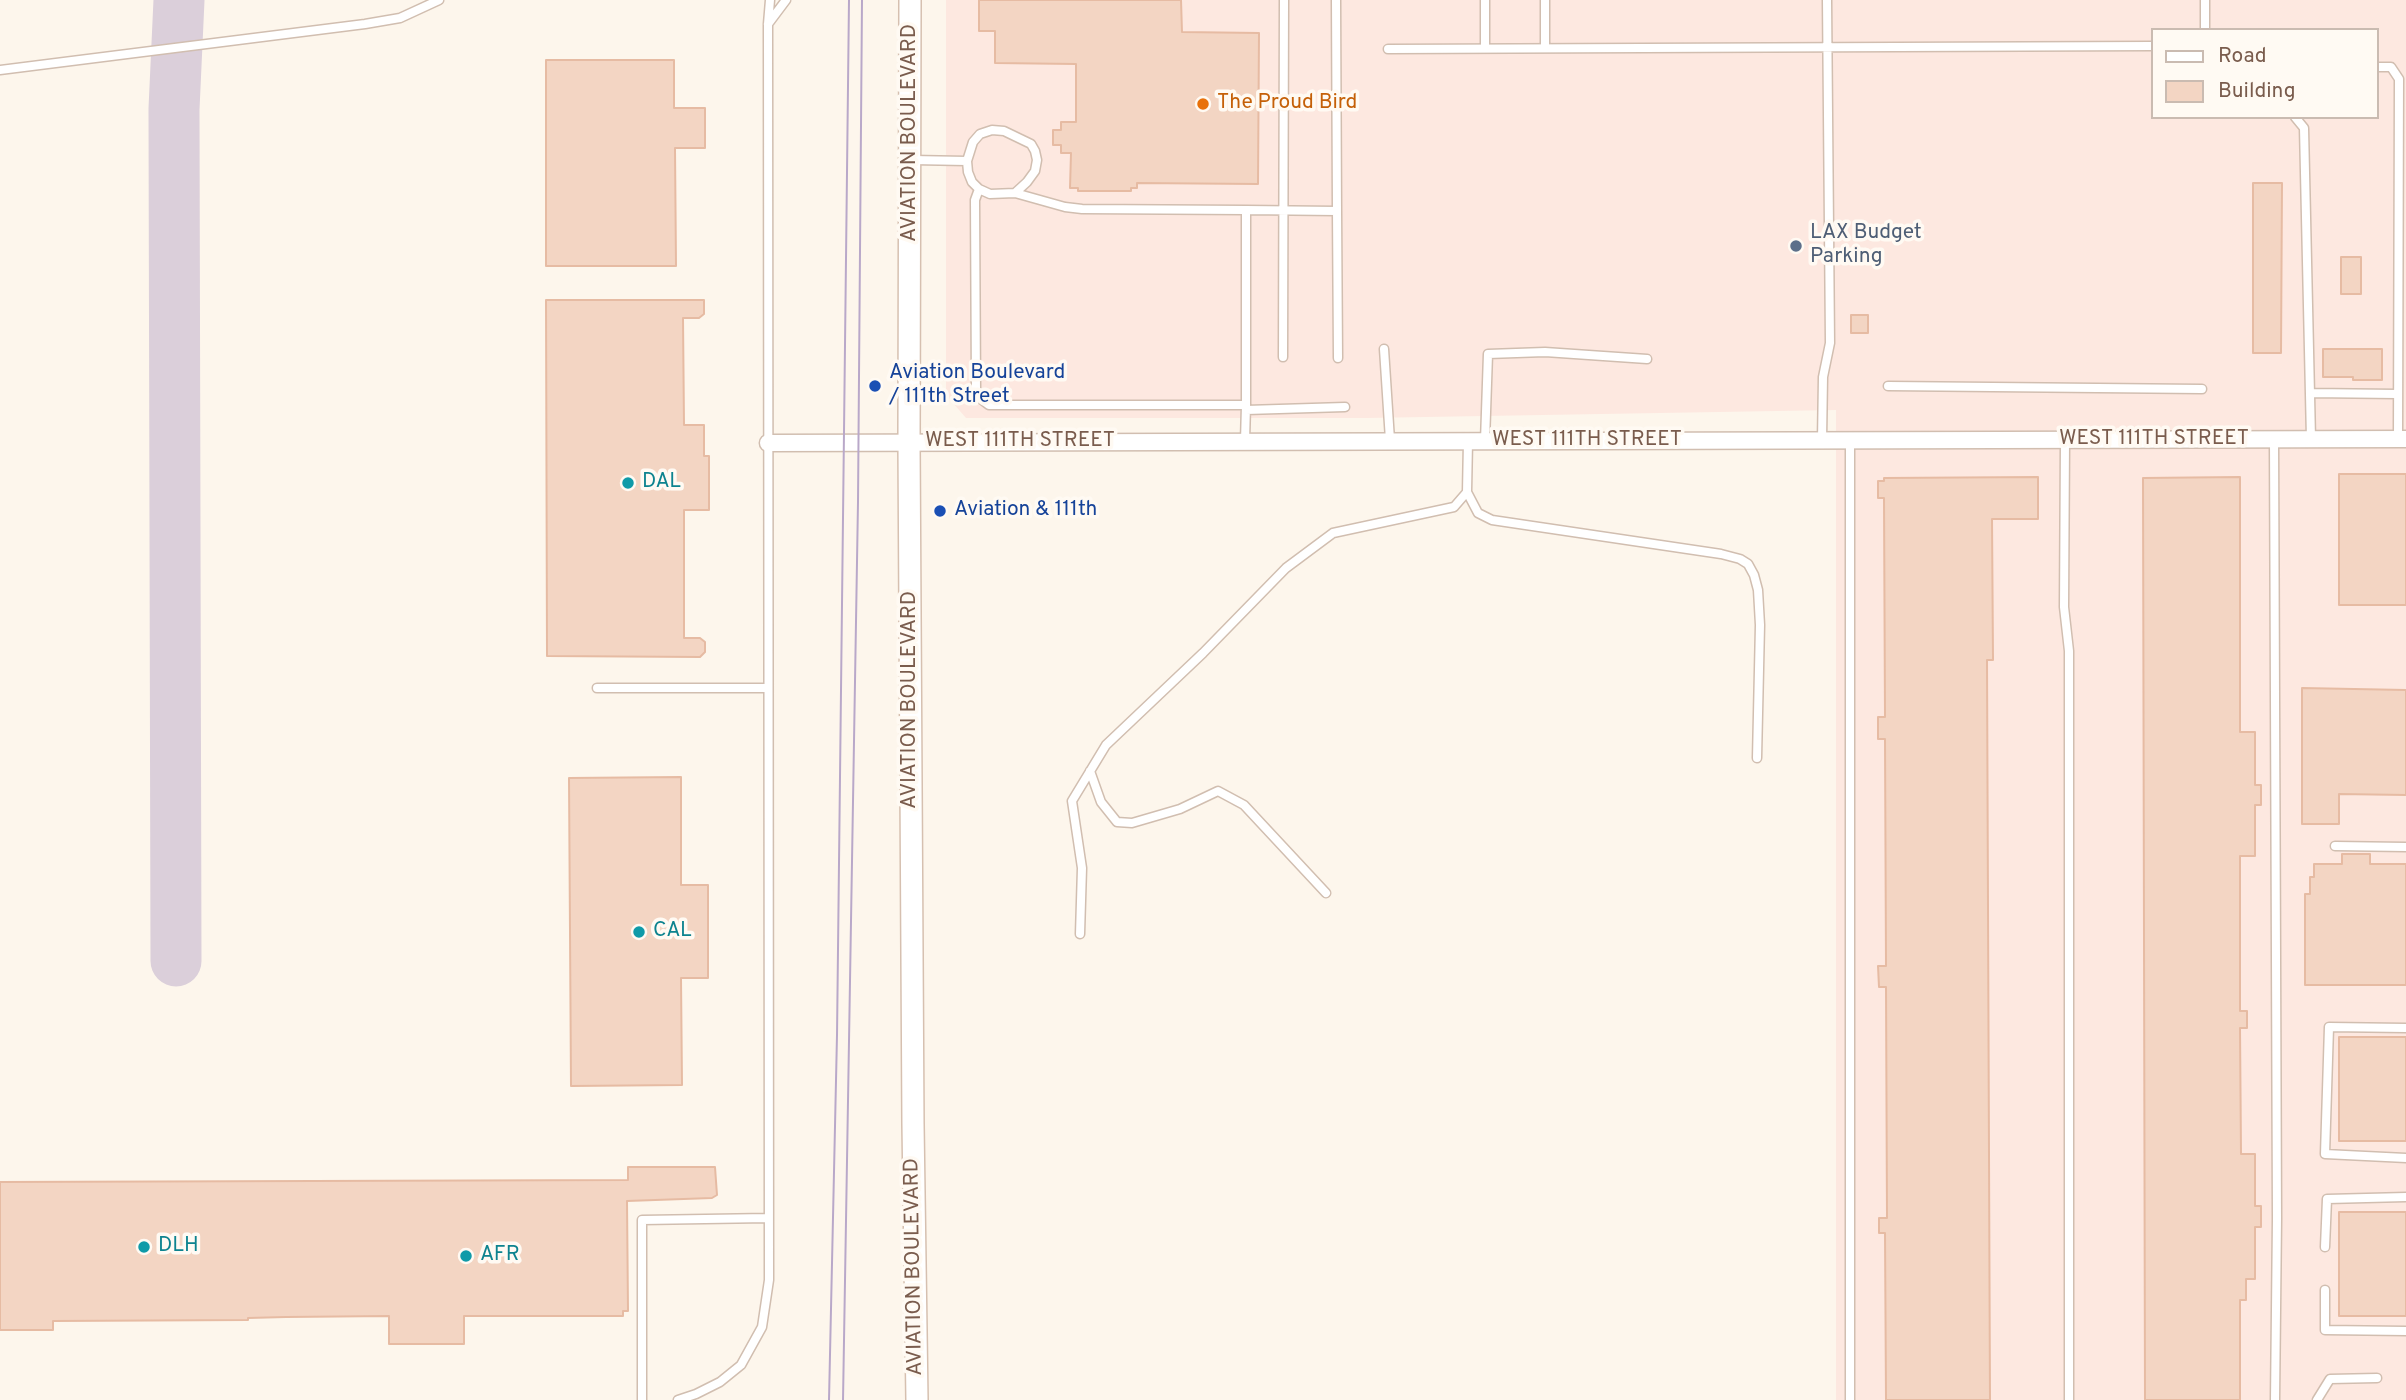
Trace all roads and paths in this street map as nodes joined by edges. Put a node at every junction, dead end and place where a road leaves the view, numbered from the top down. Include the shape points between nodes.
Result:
1 (439, 0) edge
2 (770, 0) edge
3 (786, 0) edge
4 (910, 0) edge
5 (1284, 0) edge
6 (1336, 0) edge
7 (1485, 0) edge
8 (1545, 0) edge
9 (1827, 0) edge
10 (2205, 0) edge
11 (768, 24) junction
12 (2205, 28) edge
13 (2150, 46) edge
14 (1827, 47) junction
15 (1388, 48) dead end
16 (1485, 48) junction
17 (1545, 48) junction
18 (2378, 67) edge
19 (0, 70) edge
20 (2297, 119) edge
21 (909, 160) junction
22 (967, 161) junction
23 (979, 189) junction
24 (1015, 192) junction
25 (1246, 210) junction
26 (1284, 211) junction
27 (1337, 212) junction
28 (1384, 349) dead end
29 (1283, 358) dead end
30 (1338, 358) dead end
31 (1647, 359) dead end
32 (1888, 386) dead end
33 (2202, 389) dead end
34 (2311, 393) junction
35 (2397, 394) junction
36 (1345, 407) dead end
37 (1246, 408) junction
38 (2274, 439) junction
39 (2311, 439) junction
40 (2402, 439) edge
41 (1390, 440) junction
42 (1822, 440) junction
43 (1850, 440) junction
44 (2065, 440) junction
45 (1245, 441) junction
46 (1468, 441) junction
47 (1485, 441) junction
48 (768, 443) junction
49 (909, 443) junction
50 (1467, 492) junction
51 (597, 688) dead end
52 (768, 688) junction
53 (1757, 758) dead end
54 (1090, 771) junction
55 (2335, 846) dead end
56 (2406, 847) edge
57 (1326, 893) dead end
58 (1080, 934) dead end
59 (2406, 1028) edge
60 (2406, 1158) edge
61 (2406, 1197) edge
62 (768, 1218) junction
63 (2325, 1247) dead end
64 (2325, 1290) dead end
65 (2406, 1331) edge
66 (2377, 1378) dead end
67 (642, 1400) edge
68 (678, 1400) edge
69 (917, 1400) edge
70 (1850, 1400) edge
71 (2069, 1400) edge
72 (2275, 1400) edge
73 (2317, 1400) edge

1 - 19 lane via 400,18 365,24
2 - 11 lane
3 - 11 lane
4 - 21 main road, AVIATION BOULEVARD
5 - 26 lane
6 - 27 lane
7 - 16 lane
8 - 17 lane
9 - 14 lane
10 - 12 lane
11 - 48 lane
13 - 14 lane
14 - 17 lane
14 - 42 lane via 1830,343 1823,377
15 - 16 lane
16 - 17 lane
18 - 35 lane via 2391,67 2399,79
20 - 34 lane via 2304,128
21 - 22 lane
21 - 49 main road, AVIATION BOULEVARD
22 - 23 lane
22 - 24 lane via 973,142 992,130 1031,144 1037,160 1035,171
23 - 24 lane via 990,194
23 - 37 lane via 975,200 975,391 981,399 989,405
24 - 25 lane via 1082,209
25 - 26 lane
25 - 37 lane
26 - 27 lane
26 - 29 lane
27 - 30 lane
28 - 41 lane
31 - 47 lane via 1545,352 1488,354
32 - 33 lane
34 - 35 lane
34 - 39 lane
35 - 40 lane
36 - 37 lane
37 - 45 lane
38 - 39 street, WEST 111TH STREET
38 - 44 street, WEST 111TH STREET
38 - 72 lane
39 - 40 street, WEST 111TH STREET
41 - 45 street, WEST 111TH STREET
41 - 46 street, WEST 111TH STREET
42 - 43 street, WEST 111TH STREET
42 - 47 street, WEST 111TH STREET
43 - 44 street, WEST 111TH STREET
43 - 70 lane
44 - 71 lane via 2064,607 2070,679
45 - 49 street, WEST 111TH STREET
46 - 47 street, WEST 111TH STREET
46 - 50 lane
48 - 49 street, WEST 111TH STREET
48 - 52 lane
49 - 69 main road, AVIATION BOULEVARD
50 - 53 lane via 1478,513 1492,520 1721,554 1748,564 1758,590 1760,625
50 - 54 lane via 1454,507 1333,533 1286,568 1106,745
51 - 52 lane
52 - 62 lane
54 - 57 lane via 1101,802 1117,822 1144,820 1218,791 1244,805
54 - 58 lane via 1072,801 1082,869
55 - 56 lane
59 - 60 lane via 2329,1027 2325,1154
61 - 63 lane via 2327,1199
62 - 67 lane via 642,1220
62 - 68 lane via 766,1308 753,1346 741,1365 720,1382
64 - 65 lane via 2325,1330
66 - 73 lane via 2330,1379

